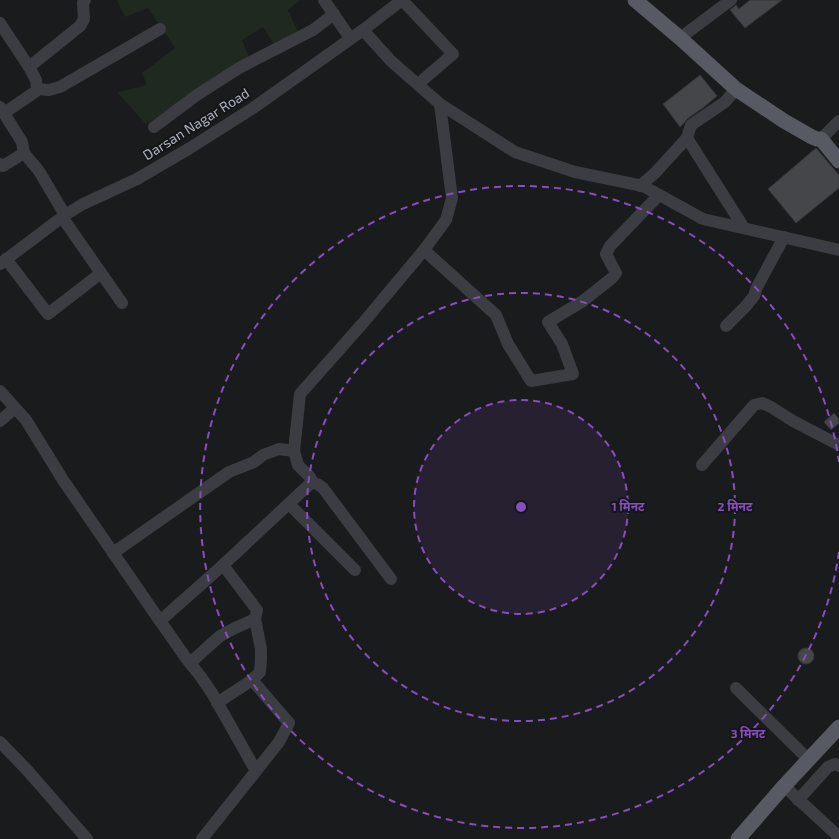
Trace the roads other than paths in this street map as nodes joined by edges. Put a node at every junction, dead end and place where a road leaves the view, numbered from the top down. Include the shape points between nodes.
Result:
1 (84, 0) edge
2 (324, 0) edge
3 (402, 0) edge
4 (636, 0) edge
5 (731, 0) edge
6 (334, 14) junction
7 (0, 23) edge
8 (160, 30) dead end
9 (363, 30) junction
10 (350, 38) junction
11 (680, 38) junction
12 (29, 67) junction
13 (418, 84) junction
14 (37, 89) junction
15 (736, 89) junction
16 (440, 104) junction
17 (2, 110) edge
18 (839, 121) edge
19 (154, 127) dead end
20 (687, 138) junction
21 (821, 139) junction
22 (24, 152) junction
23 (839, 161) edge
24 (0, 164) edge
25 (640, 186) junction
26 (658, 195) junction
27 (64, 216) junction
28 (744, 228) junction
29 (784, 237) junction
30 (424, 250) junction
31 (839, 250) edge
32 (3, 262) edge
33 (100, 273) junction
34 (122, 303) dead end
35 (726, 326) dead end
36 (0, 391) edge
37 (15, 408) junction
38 (0, 421) edge
39 (839, 445) edge
40 (294, 451) junction
41 (702, 465) dead end
42 (312, 482) junction
43 (289, 504) junction
44 (113, 553) junction
45 (223, 565) junction
46 (355, 570) dead end
47 (391, 578) dead end
48 (255, 620) junction
49 (160, 621) junction
50 (190, 663) junction
51 (252, 680) junction
52 (736, 688) dead end
53 (217, 703) junction
54 (839, 727) edge
55 (0, 742) edge
56 (809, 760) junction
57 (839, 766) edge
58 (256, 770) junction
59 (784, 786) junction
60 (798, 800) junction
61 (837, 831) edge
62 (88, 839) edge
63 (202, 839) edge
64 (738, 839) edge

1 - 12 street via 84,18 80,26
2 - 6 street
3 - 9 street, Darsan Nagar Road
3 - 13 street via 452,54
4 - 11 main road
5 - 11 street
6 - 10 street
6 - 19 street via 313,30 239,68
7 - 12 street
8 - 14 street via 60,87 49,90
9 - 10 street, Darsan Nagar Road
9 - 13 street via 390,61
10 - 27 street, Darsan Nagar Road via 253,108 190,148 137,179 83,204
11 - 15 main road
12 - 14 street via 36,80
13 - 16 street
14 - 17 street
15 - 20 street via 725,102 691,125
15 - 21 main road via 798,129
16 - 25 street via 515,152 575,172
16 - 30 street via 452,198 446,220
17 - 22 street via 22,142
18 - 21 street
20 - 25 street
20 - 28 street
21 - 23 main road
22 - 24 street via 2,166
22 - 27 street via 39,171
25 - 26 street
26 - 28 street via 703,218
26 - 30 street via 610,246 606,254 616,273 612,278 548,322 562,344 573,374 531,381 508,344 496,315
27 - 32 street, Darsan Nagar Road
27 - 33 street
28 - 29 street
29 - 31 street
29 - 35 street via 754,296
30 - 40 street via 300,394
32 - 33 street via 48,314
33 - 34 street
36 - 37 street
37 - 38 street
37 - 44 street via 26,420
39 - 41 street via 771,407 758,403
40 - 42 street via 298,464
40 - 44 street via 279,449 229,472
42 - 43 street
42 - 47 street via 323,488
43 - 45 street
43 - 46 street
44 - 49 street
45 - 48 street via 257,610
45 - 49 street
48 - 50 street via 220,636
48 - 51 street via 261,660 260,672
49 - 50 street
50 - 53 street
51 - 53 street
51 - 58 street via 289,723 279,742
52 - 56 street
53 - 58 street
54 - 56 main road
55 - 62 street
56 - 59 main road
57 - 60 street via 835,764 828,767
58 - 63 street
59 - 60 street
59 - 64 main road
60 - 61 street

